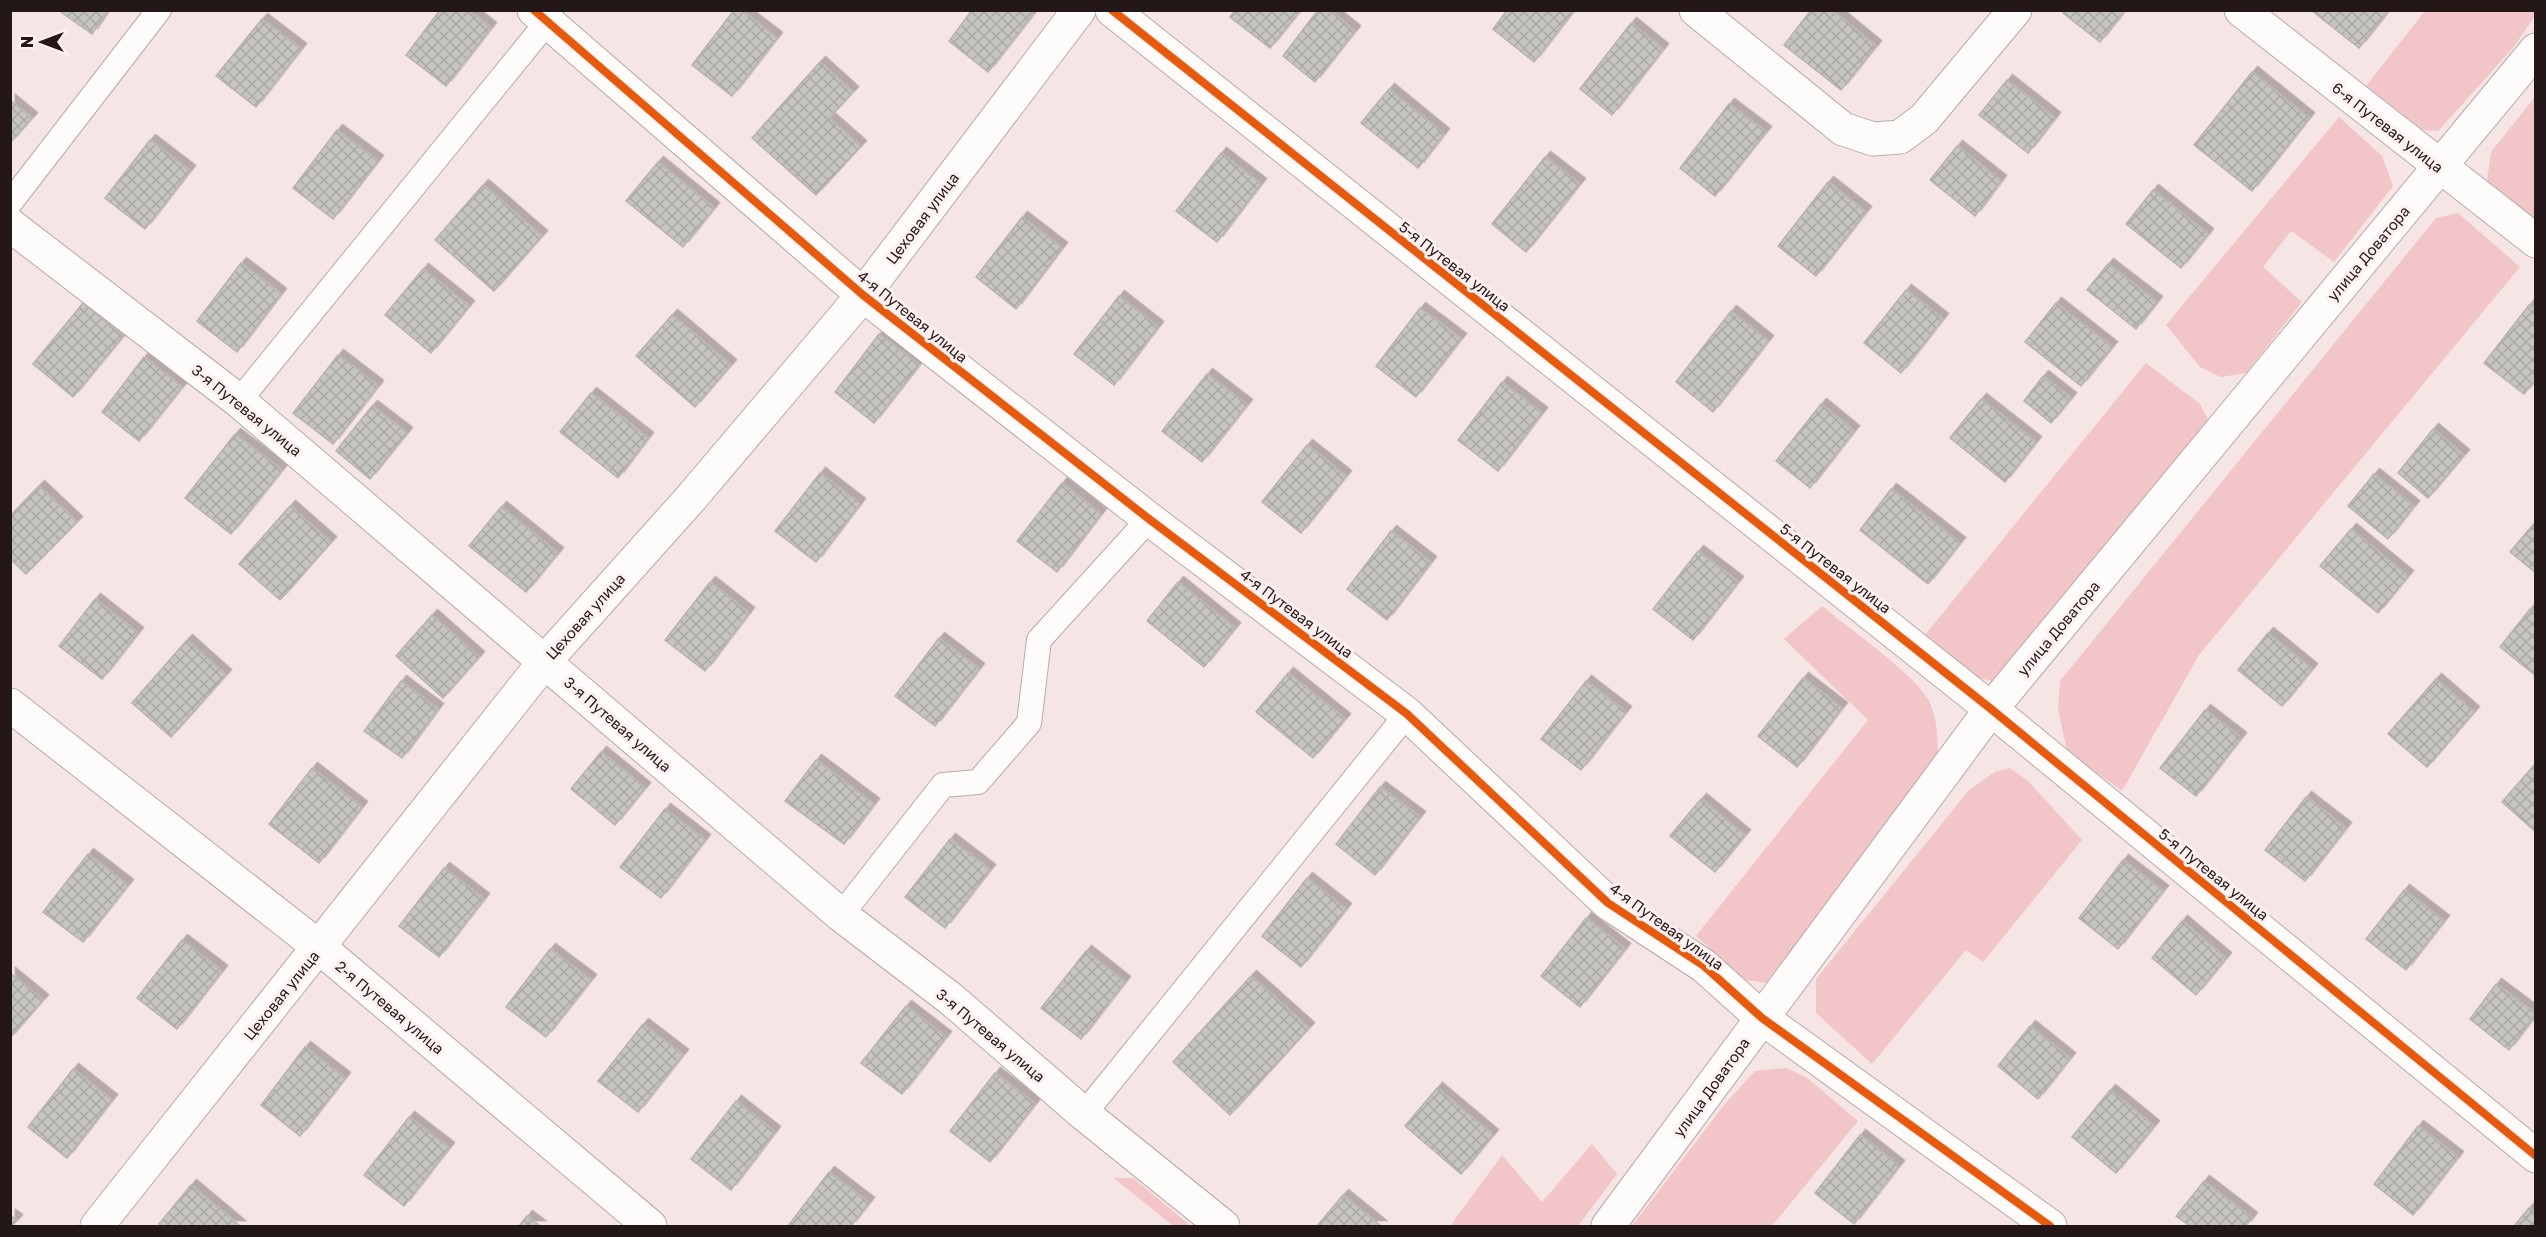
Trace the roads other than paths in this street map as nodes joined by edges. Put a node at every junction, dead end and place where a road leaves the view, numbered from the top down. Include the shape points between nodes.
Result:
1 (159, 10) edge
2 (1078, 10) edge
3 (1112, 10) edge
4 (1696, 10) edge
5 (2015, 10) edge
6 (2241, 10) edge
7 (541, 16) edge
8 (2535, 50) edge
9 (2439, 167) junction
10 (10, 203) edge
11 (10, 225) edge
12 (2535, 241) edge
13 (863, 295) junction
14 (239, 401) junction
15 (1149, 519) junction
16 (545, 661) junction
17 (10, 705) edge
18 (1991, 709) junction
19 (1407, 714) junction
20 (841, 915) junction
21 (319, 947) junction
22 (1762, 1018) junction
23 (1084, 1114) junction
24 (2535, 1156) edge
25 (97, 1227) edge
26 (650, 1227) edge
27 (1223, 1227) edge
28 (1608, 1227) edge
29 (2050, 1227) edge

1 - 10 lane
2 - 13 street, Цеховая улица
3 - 18 street, 5-я Путевая улица
4 - 5 street via 1843,129 1873,139 1900,137 1924,119
6 - 9 street, 6-я Путевая улица
7 - 13 street, 4-я Путевая улица
7 - 14 lane
8 - 9 street, улица Доватора
9 - 12 street, 6-я Путевая улица
9 - 18 street, улица Доватора
11 - 14 street, 3-я Путевая улица
13 - 15 street, 4-я Путевая улица
13 - 16 street, Цеховая улица via 691,498
14 - 16 street, 3-я Путевая улица
15 - 19 street, 4-я Путевая улица
15 - 20 lane via 1039,640 1029,723 978,782 943,785
16 - 20 street, 3-я Путевая улица
16 - 21 street, Цеховая улица
17 - 21 street, 2-я Путевая улица
18 - 22 street, улица Доватора
18 - 24 street, 5-я Путевая улица
19 - 22 street, 4-я Путевая улица via 1608,903 1704,966
19 - 23 lane
20 - 23 street, 3-я Путевая улица via 951,999
21 - 25 street, Цеховая улица
21 - 26 street, 2-я Путевая улица
22 - 28 street, улица Доватора
22 - 29 street, 4-я Путевая улица
23 - 27 street, 3-я Путевая улица

